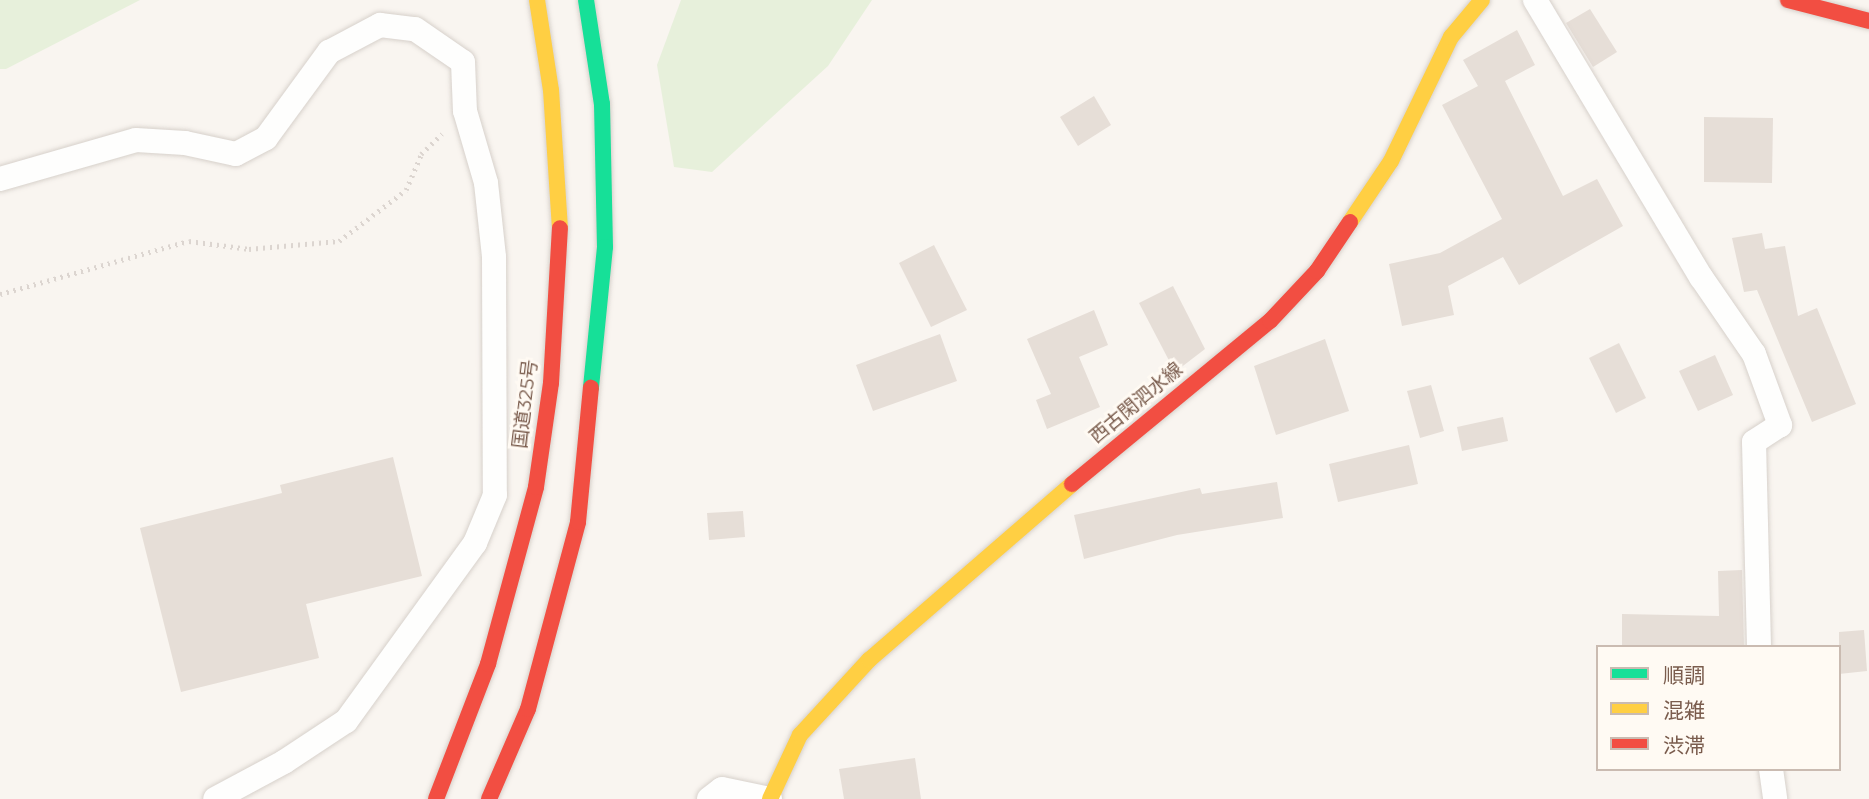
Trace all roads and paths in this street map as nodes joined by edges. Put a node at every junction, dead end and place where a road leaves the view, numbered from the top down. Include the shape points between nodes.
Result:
1 (537, 0) edge
2 (586, 0) edge
3 (1482, 0) edge
4 (1535, 0) edge
5 (1788, 0) edge
6 (1869, 21) edge
7 (465, 111) junction
8 (0, 179) edge
9 (0, 294) edge
10 (1759, 645) edge
11 (1771, 771) edge
12 (215, 799) edge
13 (436, 799) edge
14 (489, 799) edge
15 (709, 799) edge
16 (770, 799) edge
17 (1775, 799) edge

1 - 13 main road, 国道325号 via 551,90 560,231 551,383 536,487 513,582 484,677
2 - 14 main road via 602,104 605,247 578,522 527,709
3 - 16 main road, 西古閑泗水線 via 1451,37 1391,160 1317,271 1270,321 869,660 800,735
4 - 10 street via 1701,277 1754,354 1780,425 1754,442
5 - 6 main road
7 - 8 street via 463,62 415,29 380,26 330,52 266,138 236,155 185,143 136,140
7 - 9 path via 421,154 406,190 339,241 248,249 188,241
7 - 12 street via 486,183 494,257 495,495 475,542 346,722
11 - 17 street
15 - 16 street via 722,789

